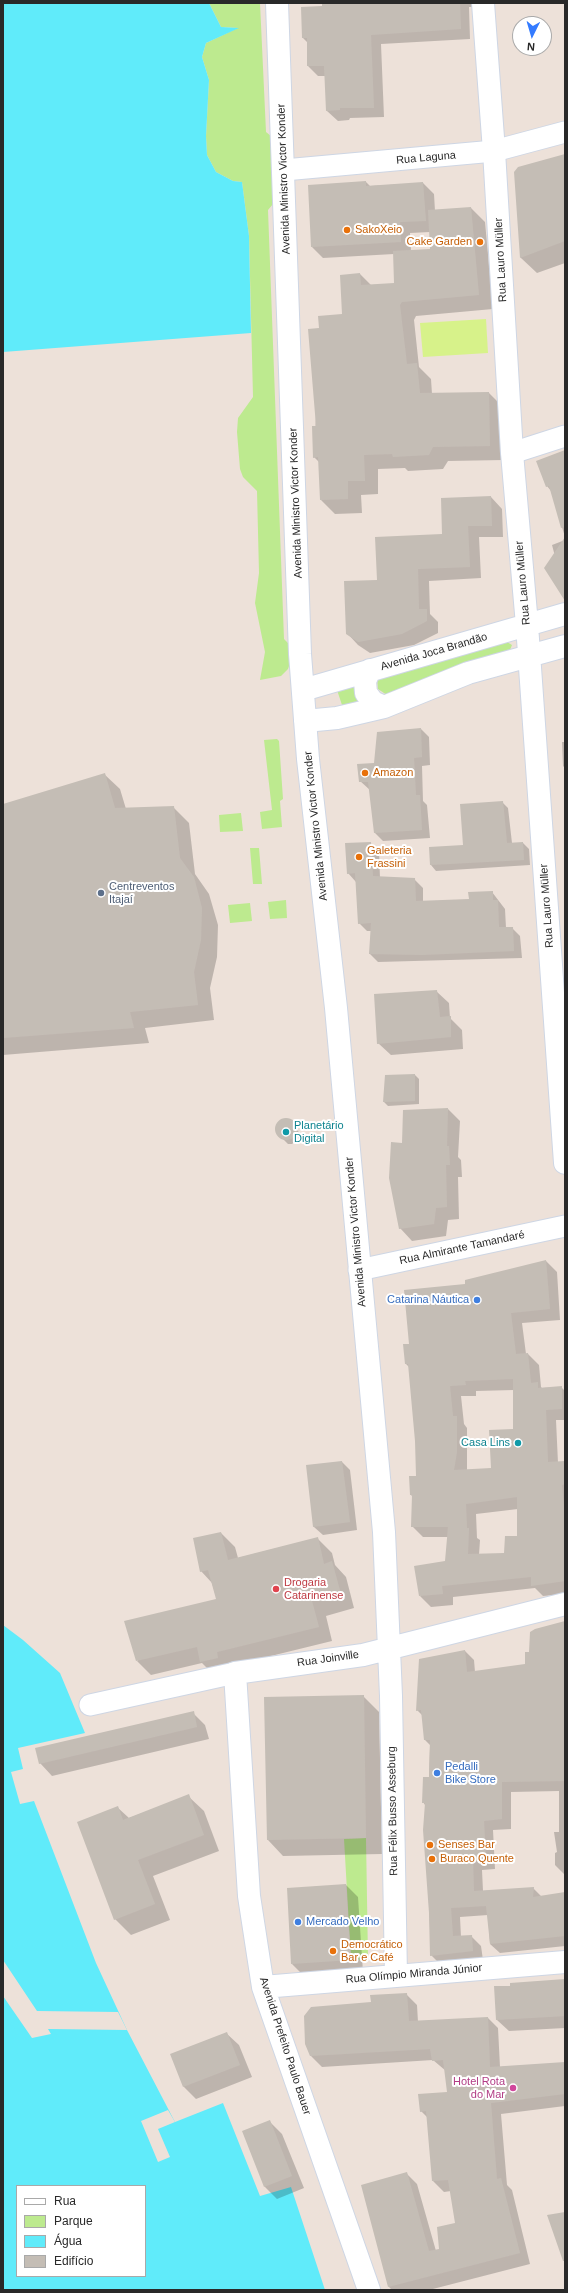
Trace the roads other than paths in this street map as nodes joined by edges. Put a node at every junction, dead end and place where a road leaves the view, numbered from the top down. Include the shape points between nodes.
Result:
1 (277, 3) edge
2 (483, 3) edge
3 (565, 132) edge
4 (494, 151) junction
5 (284, 170) junction
6 (565, 436) edge
7 (512, 453) junction
8 (565, 614) edge
9 (527, 625) junction
10 (565, 646) edge
11 (529, 656) junction
12 (370, 670) junction
13 (303, 690) junction
14 (384, 707) junction
15 (305, 721) junction
16 (565, 1163) edge
17 (565, 1226) edge
18 (359, 1270) junction
19 (565, 1604) edge
20 (389, 1648) junction
21 (235, 1673) junction
22 (90, 1705) dead end
23 (565, 1962) edge
24 (396, 1976) junction
25 (264, 1987) junction
26 (369, 2290) edge

1 - 5 main road, Avenida Ministro Victor Konder
2 - 4 main road, Rua Lauro Müller
3 - 4 street, Rua Laguna
4 - 5 street, Rua Laguna
4 - 7 main road, Rua Lauro Müller
5 - 13 main road, Avenida Ministro Victor Konder
6 - 7 street
7 - 9 main road, Rua Lauro Müller
8 - 9 main road, Avenida Joca Brandão
9 - 11 main road, Rua Lauro Müller
9 - 12 main road, Avenida Joca Brandão
10 - 11 main road
11 - 14 main road via 468,673
11 - 16 main road, Rua Lauro Müller
12 - 13 main road, Avenida Joca Brandão
12 - 14 main road via 365,681 366,693 373,702
13 - 15 main road, Avenida Ministro Victor Konder
14 - 15 main road via 337,718
15 - 18 main road, Avenida Ministro Victor Konder via 336,1008
17 - 18 street, Rua Almirante Tamandaré
18 - 20 main road, Avenida Ministro Victor Konder via 384,1532
19 - 20 main road, Rua Joinville
20 - 21 main road, Rua Joinville
20 - 24 main road, Rua Félix Busso Asseburg
21 - 22 street, Rua Joinville
21 - 25 main road, Avenida Prefeito Paulo Bauer via 249,1896
23 - 24 main road, Rua Olímpio Miranda Júnior
24 - 25 main road, Rua Olímpio Miranda Júnior
25 - 26 main road, Avenida Prefeito Paulo Bauer

